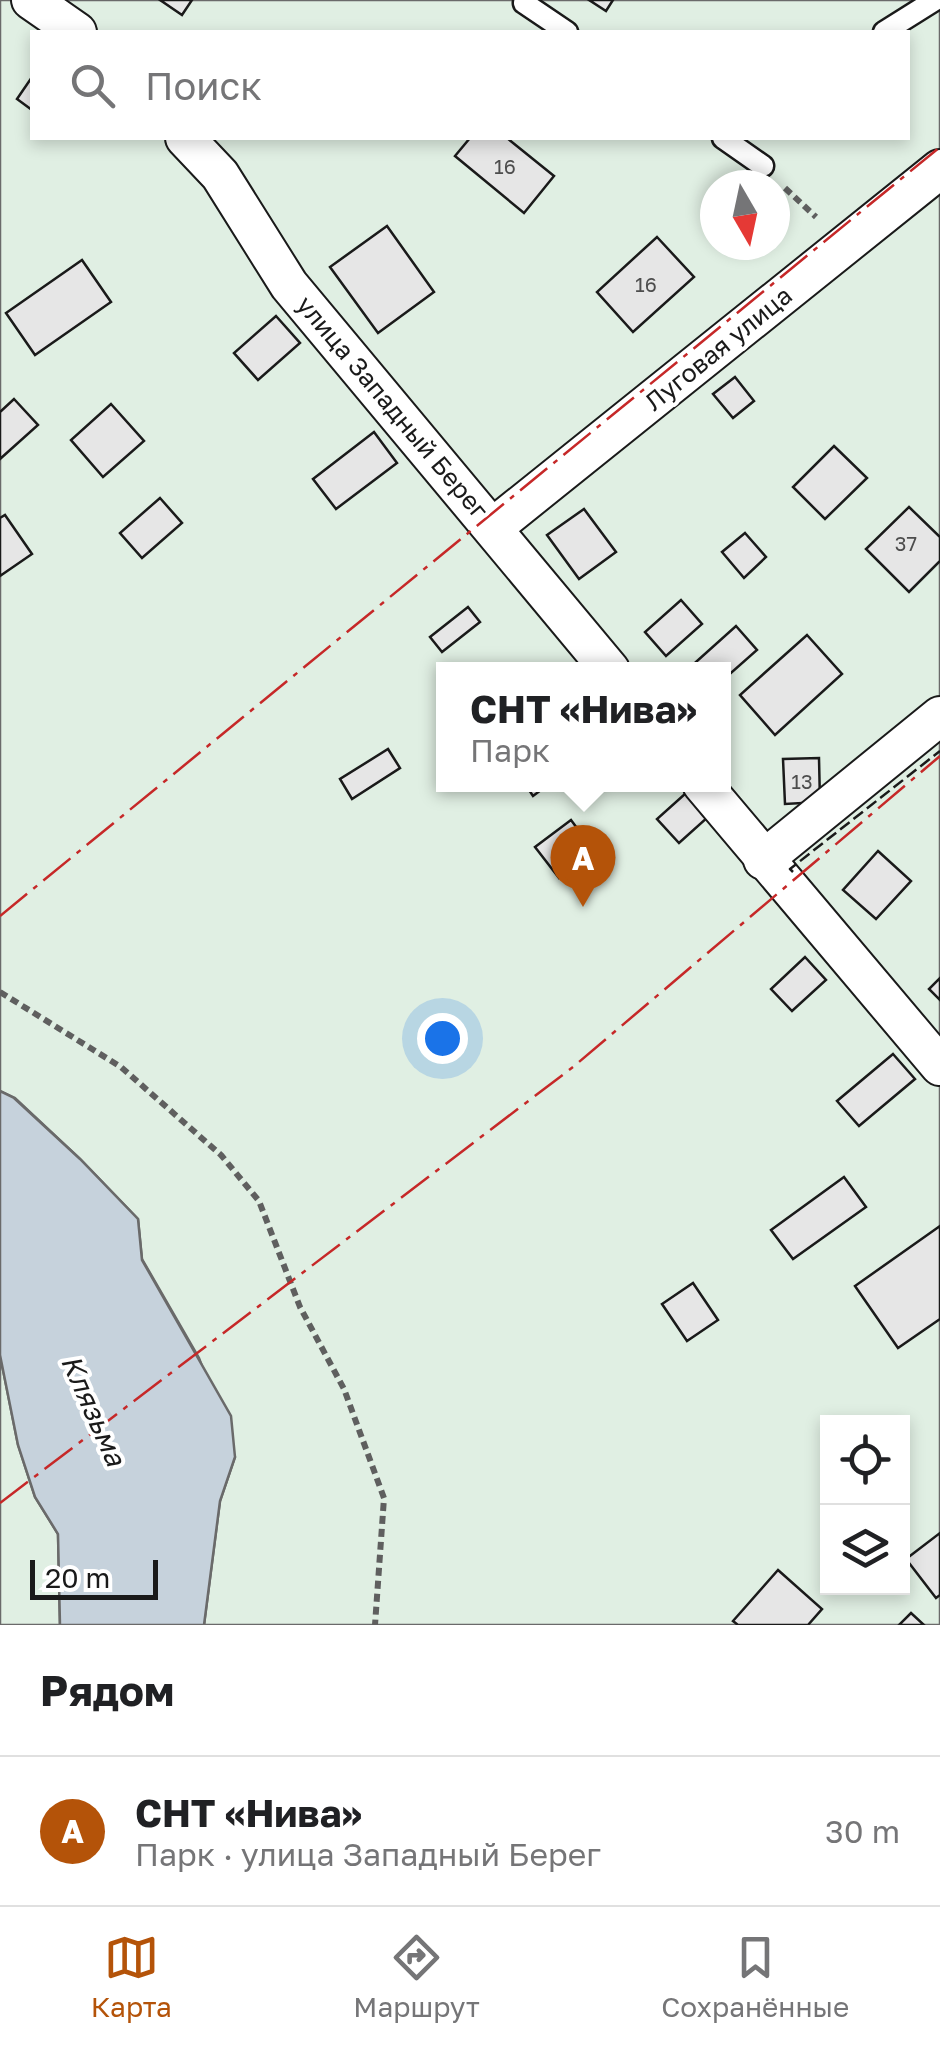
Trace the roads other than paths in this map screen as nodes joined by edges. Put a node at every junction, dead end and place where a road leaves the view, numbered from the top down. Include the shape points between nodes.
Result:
1 (31, 0) edge
2 (935, 0) edge
3 (524, 4) dead end
4 (74, 30) edge
5 (564, 30) edge
6 (887, 30) edge
7 (187, 140) edge
8 (726, 140) edge
9 (763, 166) road end
10 (940, 169) edge
11 (495, 526) junction
12 (604, 662) edge
13 (940, 716) edge
14 (708, 792) edge
15 (763, 860) junction
16 (940, 1066) edge

1 - 4 street
2 - 6 lane
3 - 5 lane
7 - 11 street, улица Западный Берег via 220,175 289,284
8 - 9 lane
10 - 11 street, Луговая улица
11 - 12 street, улица Западный Берег
13 - 15 street
14 - 15 street
15 - 16 street

